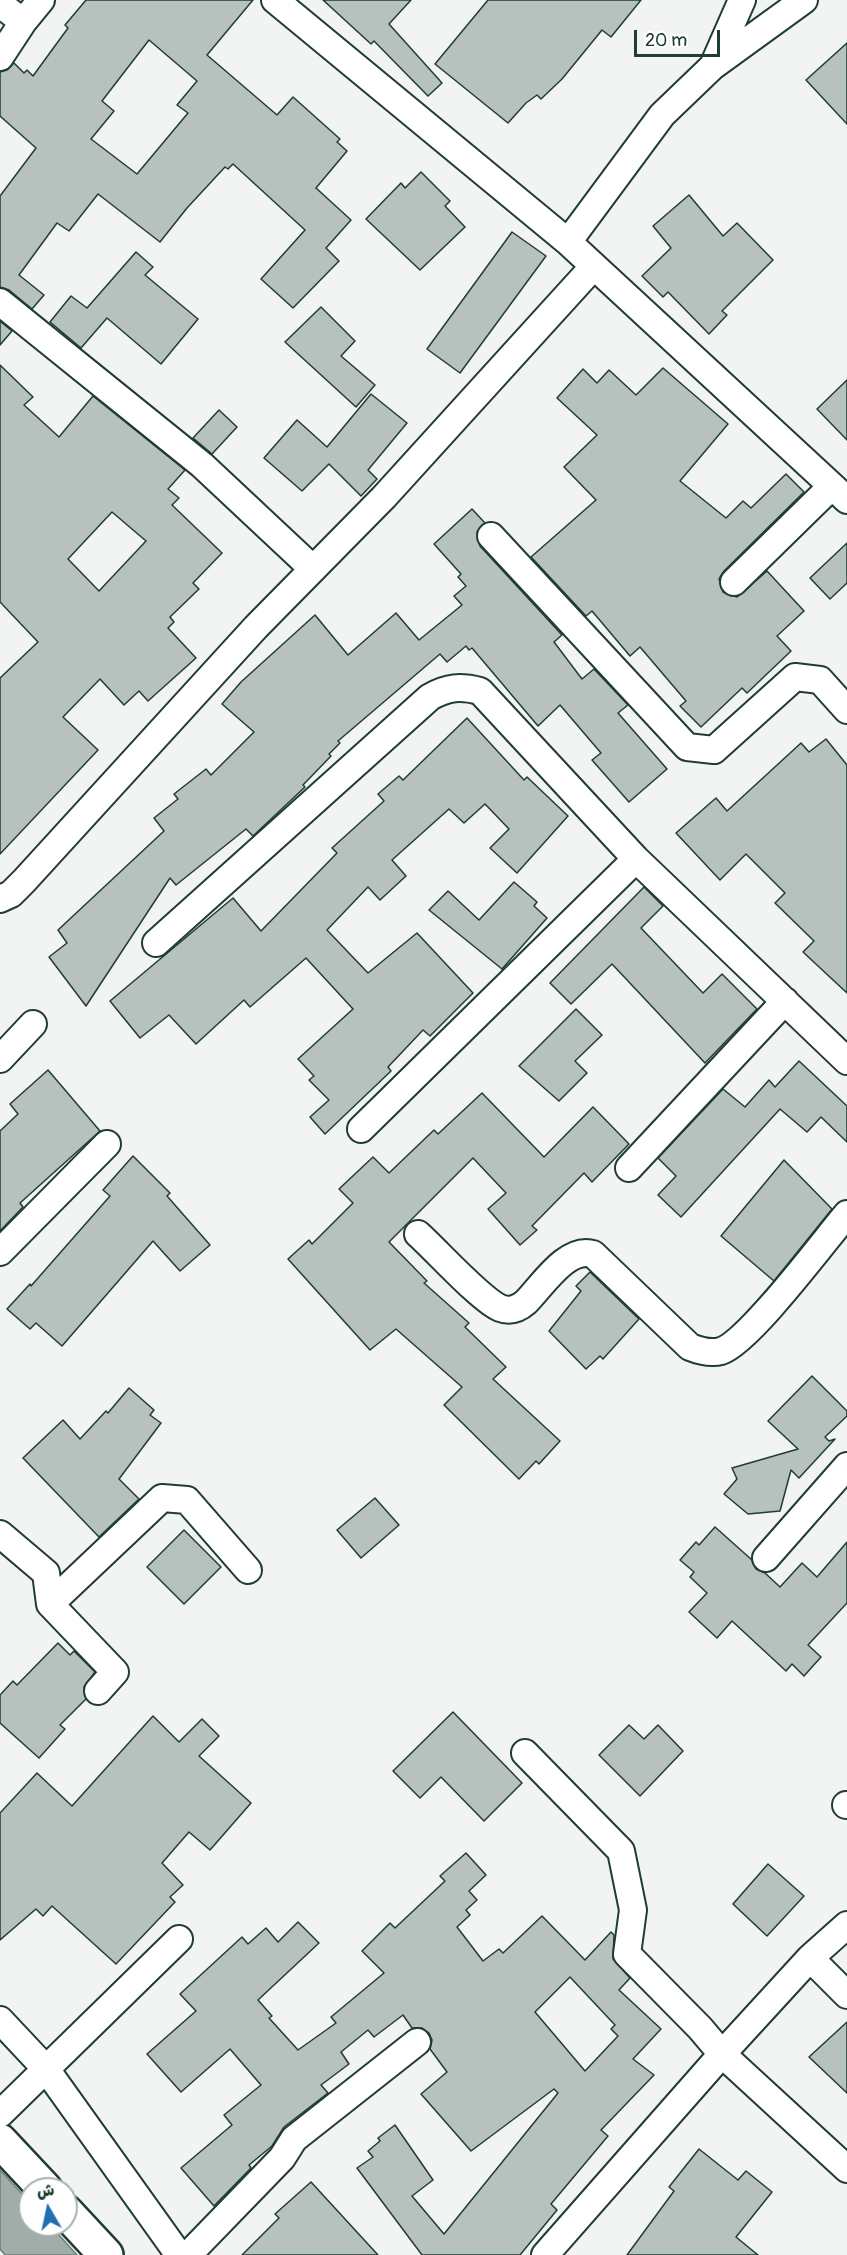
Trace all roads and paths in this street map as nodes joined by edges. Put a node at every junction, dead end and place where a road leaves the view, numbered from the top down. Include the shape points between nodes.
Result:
1 (41, 0) edge
2 (275, 0) edge
3 (741, 0) edge
4 (804, 0) edge
5 (0, 3) edge
6 (23, 22) junction
7 (0, 57) edge
8 (713, 66) junction
9 (568, 242) junction
10 (594, 266) junction
11 (0, 302) edge
12 (839, 493) edge
13 (491, 536) dead end
14 (313, 568) junction
15 (734, 582) dead end
16 (847, 710) edge
17 (636, 859) junction
18 (0, 899) edge
19 (156, 943) dead end
20 (785, 1001) junction
21 (33, 1024) dead end
22 (0, 1059) edge
23 (847, 1061) edge
24 (361, 1129) dead end
25 (108, 1144) dead end
26 (629, 1168) dead end
27 (847, 1214) edge
28 (418, 1234) dead end
29 (0, 1252) edge
30 (847, 1466) edge
31 (0, 1534) edge
32 (766, 1558) dead end
33 (248, 1570) dead end
34 (50, 1604) junction
35 (98, 1691) dead end
36 (525, 1753) dead end
37 (847, 1925) edge
38 (179, 1939) dead end
39 (810, 1958) junction
40 (847, 1995) edge
41 (0, 2020) edge
42 (417, 2042) dead end
43 (722, 2054) junction
44 (46, 2068) junction
45 (0, 2114) edge
46 (0, 2141) edge
47 (847, 2169) edge
48 (34, 2177) edge
49 (78, 2225) edge
50 (106, 2255) edge
51 (179, 2255) edge
52 (188, 2255) edge
53 (545, 2255) edge

1 - 6 street
2 - 9 street
3 - 8 street
4 - 8 street
5 - 6 street
6 - 7 street
8 - 9 street via 662,115
9 - 10 street
10 - 12 street
10 - 14 street via 384,497
11 - 14 street via 202,465
12 - 15 street
13 - 16 street via 687,747 714,750 795,677 820,680
14 - 18 street via 24,881
17 - 19 street via 480,691 448,687 430,697
17 - 20 street
17 - 24 street
20 - 23 street
20 - 26 street
21 - 22 street
25 - 29 street
27 - 28 street via 745,1335 719,1352 690,1347 593,1254 586,1252 567,1259 526,1302 510,1310 490,1302
30 - 32 street
31 - 34 street via 46,1573
33 - 34 street via 187,1500 162,1498
34 - 35 street via 115,1672
36 - 43 street via 621,1851 633,1910 627,1954
37 - 39 street
38 - 44 street
39 - 40 street
39 - 43 street
41 - 44 street
42 - 52 street via 294,2139 282,2158
43 - 47 street
43 - 53 street
44 - 45 street
44 - 51 street
46 - 48 highway
49 - 50 highway

